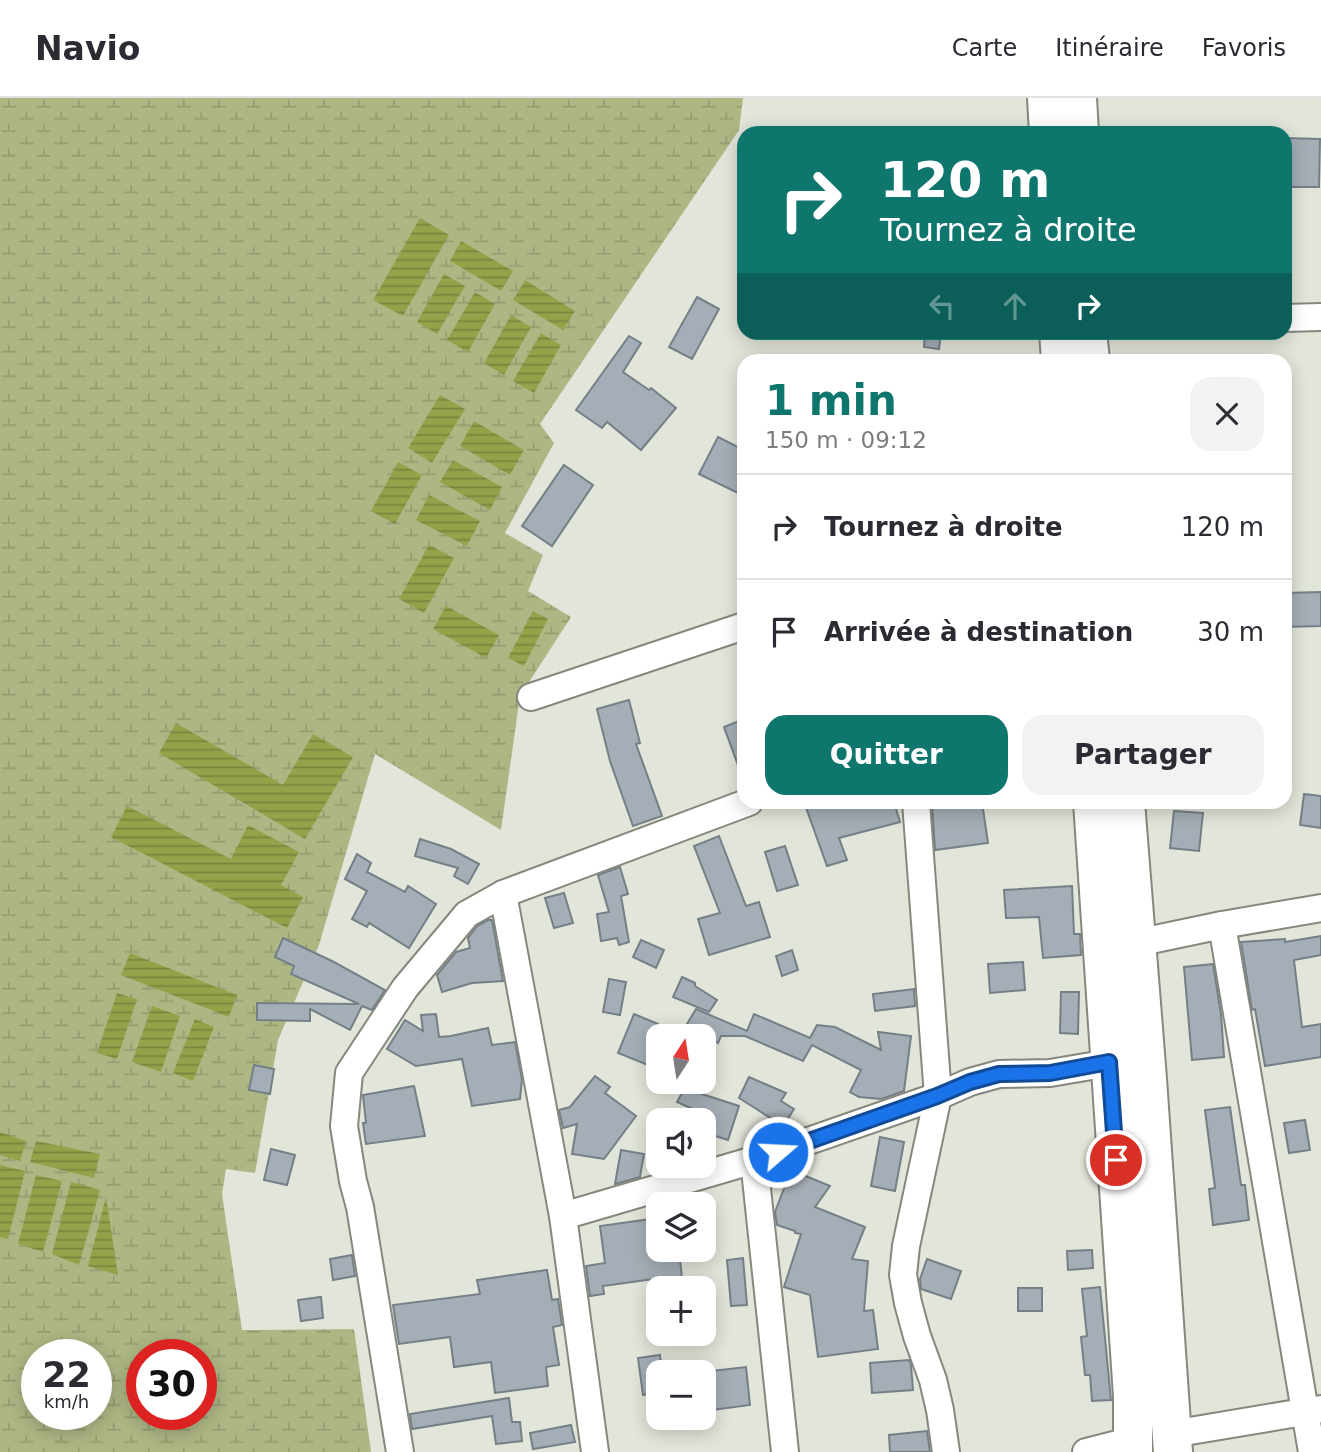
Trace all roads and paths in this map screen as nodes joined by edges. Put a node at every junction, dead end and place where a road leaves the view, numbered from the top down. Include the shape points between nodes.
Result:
1 (1047, 98) edge
2 (1077, 98) edge
3 (1049, 126) edge
4 (1079, 126) edge
5 (1321, 317) edge
6 (1292, 318) edge
7 (737, 628) edge
8 (531, 697) dead end
9 (737, 806) edge
10 (916, 809) edge
11 (1094, 809) edge
12 (1125, 809) edge
13 (503, 894) junction
14 (1321, 908) edge
15 (1222, 925) junction
16 (1120, 946) junction
17 (1109, 1062) junction
18 (937, 1096) junction
19 (754, 1160) junction
20 (563, 1216) junction
21 (1313, 1411) edge
22 (1172, 1443) edge
23 (1133, 1446) edge
24 (400, 1452) edge
25 (595, 1452) edge
26 (785, 1452) edge
27 (946, 1452) edge
28 (1086, 1452) edge
29 (1312, 1452) edge

1 - 3 highway
2 - 4 highway
5 - 6 street
7 - 8 street
9 - 13 street
10 - 18 street
11 - 16 highway
12 - 16 highway
13 - 20 street
13 - 24 street via 467,914 405,988 349,1073 344,1126
14 - 15 street
15 - 16 street
15 - 21 street
16 - 17 highway
16 - 22 highway
17 - 18 street via 1050,1073 999,1074
17 - 23 highway
18 - 19 street
18 - 27 street via 904,1275 938,1400
19 - 20 street
19 - 26 street
20 - 25 street
21 - 22 street
21 - 29 street
23 - 28 street

